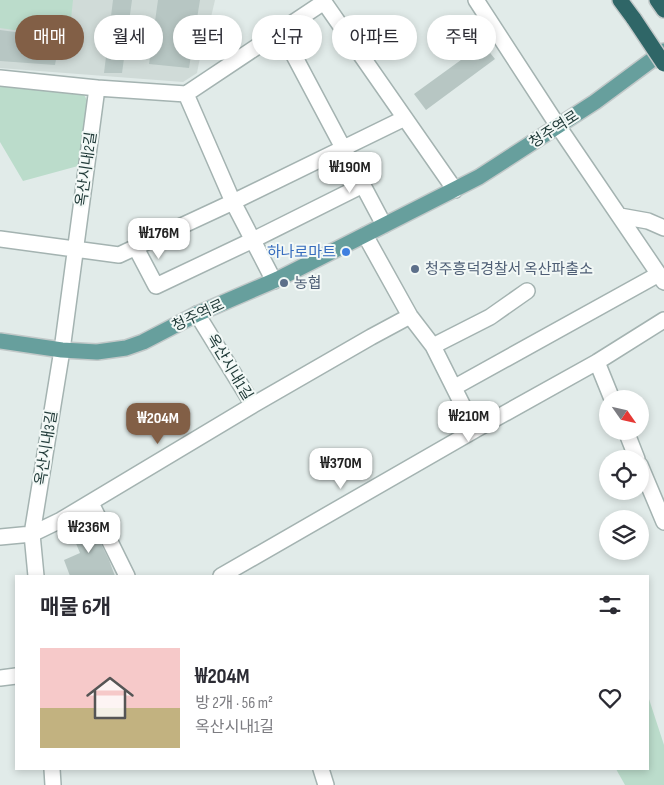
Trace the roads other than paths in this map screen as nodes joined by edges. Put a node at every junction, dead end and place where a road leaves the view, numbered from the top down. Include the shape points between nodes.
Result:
1 (476, 0) edge
2 (620, 0) edge
3 (325, 1) edge
4 (304, 15) edge
5 (252, 50) edge
6 (664, 51) edge
7 (296, 60) edge
8 (664, 64) edge
9 (0, 78) edge
10 (97, 88) junction
11 (186, 94) junction
12 (405, 118) junction
13 (558, 126) junction
14 (343, 148) junction
15 (362, 185) junction
16 (455, 190) junction
17 (233, 202) junction
18 (620, 216) junction
19 (384, 226) junction
20 (664, 228) edge
21 (365, 235) junction
22 (0, 239) edge
23 (253, 240) junction
24 (136, 248) junction
25 (75, 249) junction
26 (662, 278) edge
27 (274, 281) junction
28 (526, 291) dead end
29 (197, 314) junction
30 (410, 316) junction
31 (664, 320) edge
32 (0, 341) edge
33 (433, 346) junction
34 (62, 350) junction
35 (597, 362) junction
36 (455, 387) junction
37 (608, 390) edge
38 (253, 405) junction
39 (476, 430) junction
40 (649, 486) edge
41 (91, 503) junction
42 (664, 522) edge
43 (32, 534) junction
44 (0, 537) edge
45 (36, 575) edge
46 (127, 575) edge
47 (222, 575) edge
48 (15, 676) edge
49 (0, 678) edge
50 (52, 770) edge
51 (321, 770) edge
52 (53, 785) edge
53 (326, 785) edge

1 - 13 street
2 - 8 highway, bridge
3 - 4 street
3 - 12 street
5 - 11 street
6 - 13 main road, 청주역로
7 - 14 street
9 - 10 street
10 - 11 street
10 - 25 street, 옥산시내2길
11 - 17 street
12 - 14 street
12 - 16 street
13 - 16 main road, 청주역로
13 - 18 street
14 - 15 street
14 - 17 street
15 - 19 street
15 - 23 street
16 - 19 main road, 청주역로
17 - 23 street
17 - 24 street
18 - 20 street via 648,221
18 - 26 street
19 - 21 main road, 청주역로
21 - 27 main road, 청주역로
21 - 30 street
22 - 25 street
23 - 24 street via 156,286
23 - 27 street
24 - 25 street via 119,255
25 - 34 street, 옥산시내2길
26 - 36 street
27 - 29 main road, 청주역로
28 - 33 street via 490,317
29 - 34 main road, 청주역로 via 126,348 97,352
29 - 38 street, 옥산시내1길
30 - 33 street
30 - 38 street
31 - 35 street
32 - 34 main road, 청주역로
33 - 36 street
34 - 43 street, 옥산시내3길
35 - 37 street
35 - 39 street
36 - 39 street
38 - 41 street, 옥산시내1길
39 - 47 street
40 - 42 street
41 - 43 street, 옥산시내1길
41 - 46 street
43 - 44 street, 옥산시내1길
43 - 45 street, 옥산시내3길
48 - 49 street
50 - 52 street
51 - 53 street

